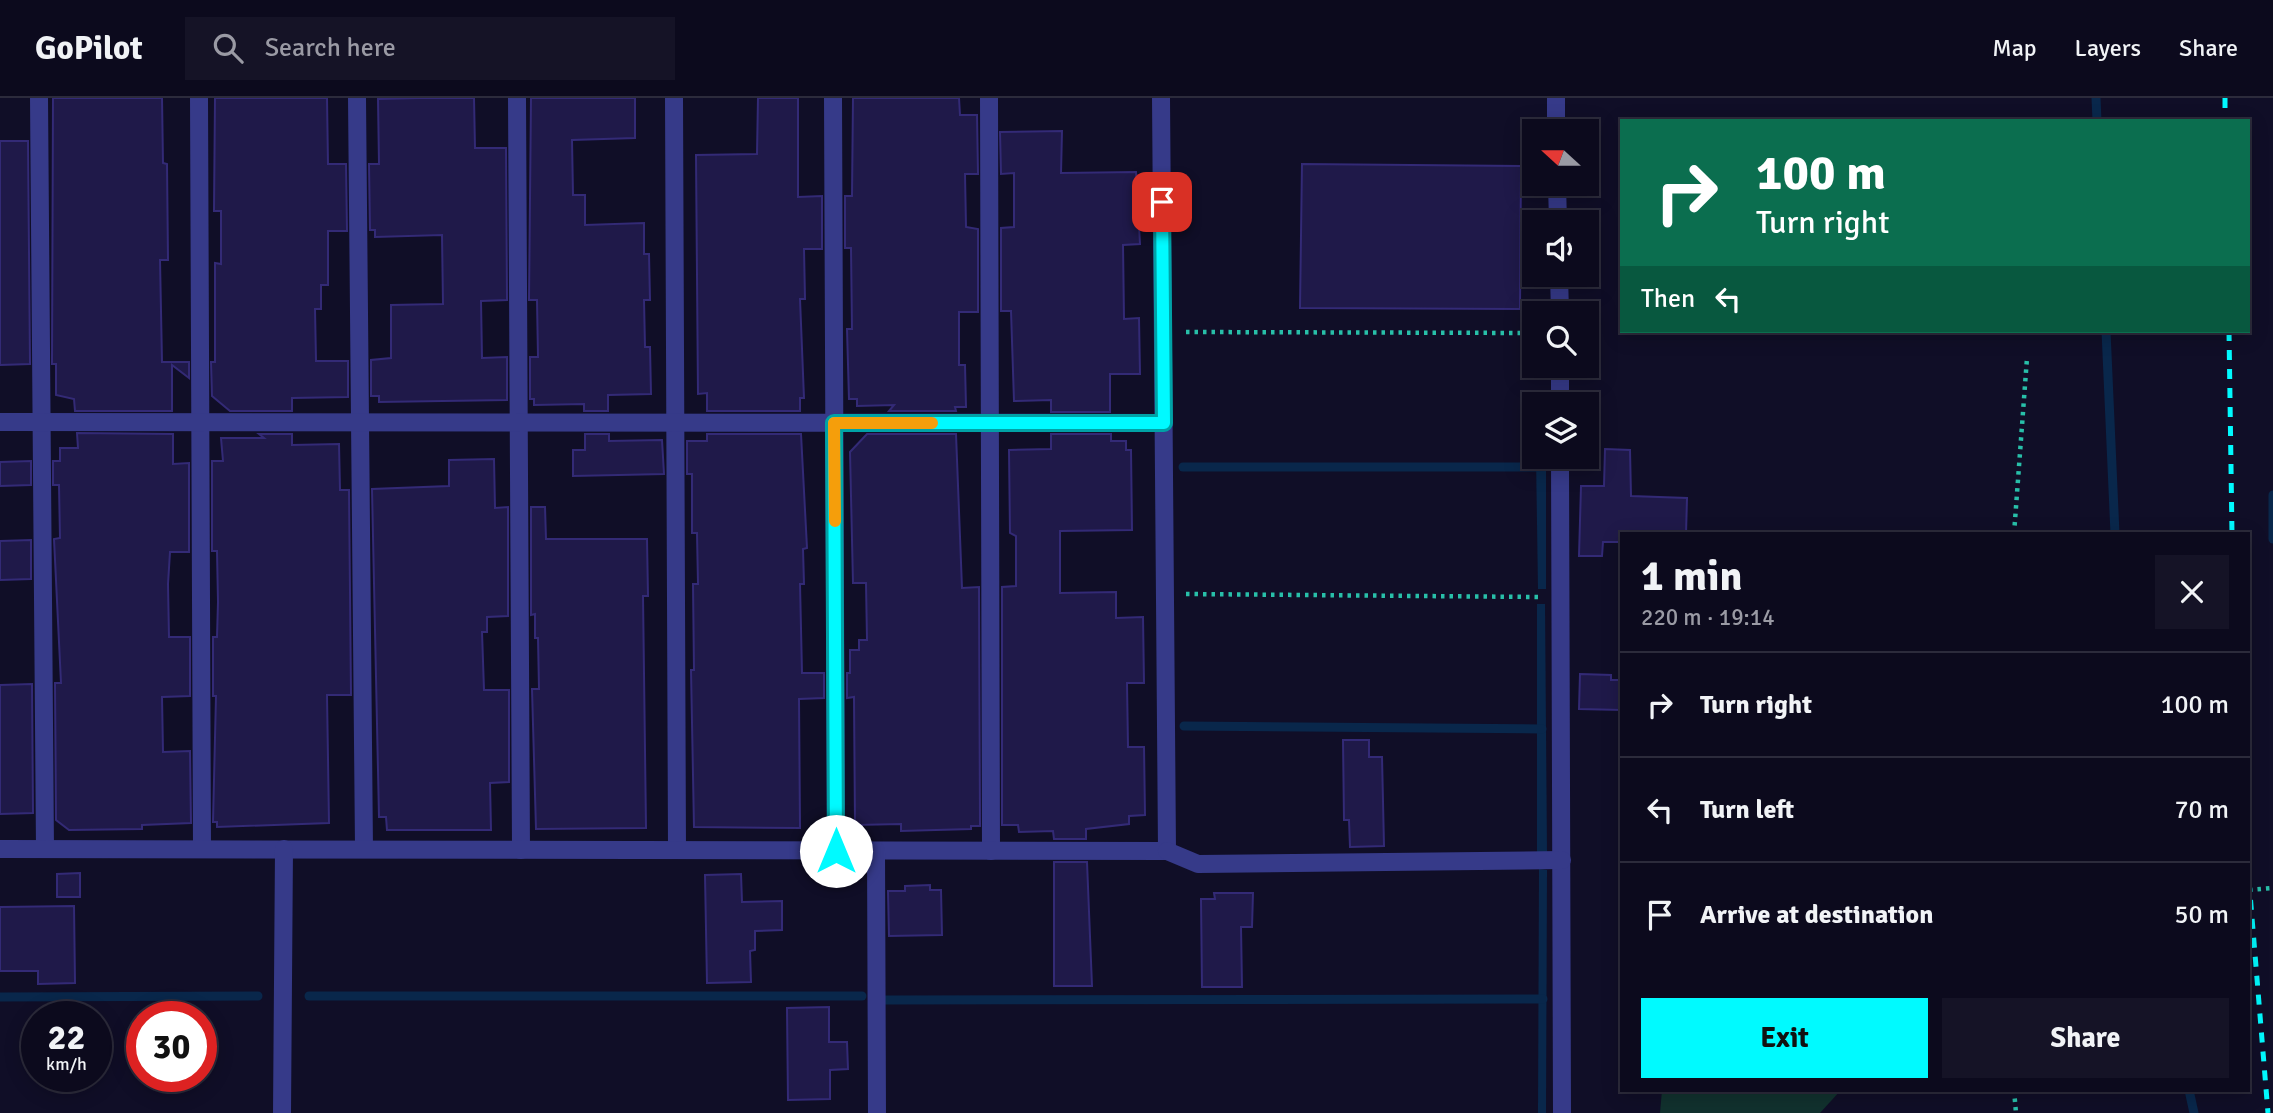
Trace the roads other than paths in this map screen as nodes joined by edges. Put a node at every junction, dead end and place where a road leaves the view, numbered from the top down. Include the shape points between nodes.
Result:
1 (39, 98) edge
2 (199, 98) edge
3 (358, 98) edge
4 (517, 98) edge
5 (674, 98) edge
6 (833, 98) edge
7 (989, 98) edge
8 (1161, 98) edge
9 (1556, 98) edge
10 (1556, 119) edge
11 (0, 422) edge
12 (41, 422) junction
13 (201, 422) junction
14 (360, 422) junction
15 (519, 423) junction
16 (676, 423) junction
17 (834, 423) junction
18 (990, 423) junction
19 (1164, 423) junction
20 (1560, 469) edge
21 (0, 849) edge
22 (45, 849) junction
23 (202, 849) junction
24 (284, 849) junction
25 (364, 849) junction
26 (521, 850) junction
27 (677, 850) junction
28 (836, 851) junction
29 (876, 851) junction
30 (991, 851) junction
31 (1167, 852) junction
32 (1562, 860) junction
33 (282, 1113) edge
34 (877, 1113) edge
35 (1562, 1113) edge

1 - 12 street
2 - 13 street
3 - 14 street
4 - 15 street
5 - 16 street
6 - 17 street
7 - 18 street
8 - 19 street
9 - 10 street
11 - 12 street
12 - 13 street
12 - 22 street
13 - 14 street
13 - 23 street
14 - 15 street
14 - 25 street
15 - 16 street
15 - 26 street
16 - 17 street
16 - 27 street
17 - 18 street
17 - 28 street
18 - 19 street
18 - 30 street
19 - 31 street
20 - 32 street
21 - 22 street
22 - 23 street
23 - 24 street
24 - 25 street
24 - 33 street
25 - 26 street
26 - 27 street
27 - 28 street
28 - 29 street
29 - 30 street
29 - 34 street
30 - 31 street
31 - 32 street via 1198,864
32 - 35 street

